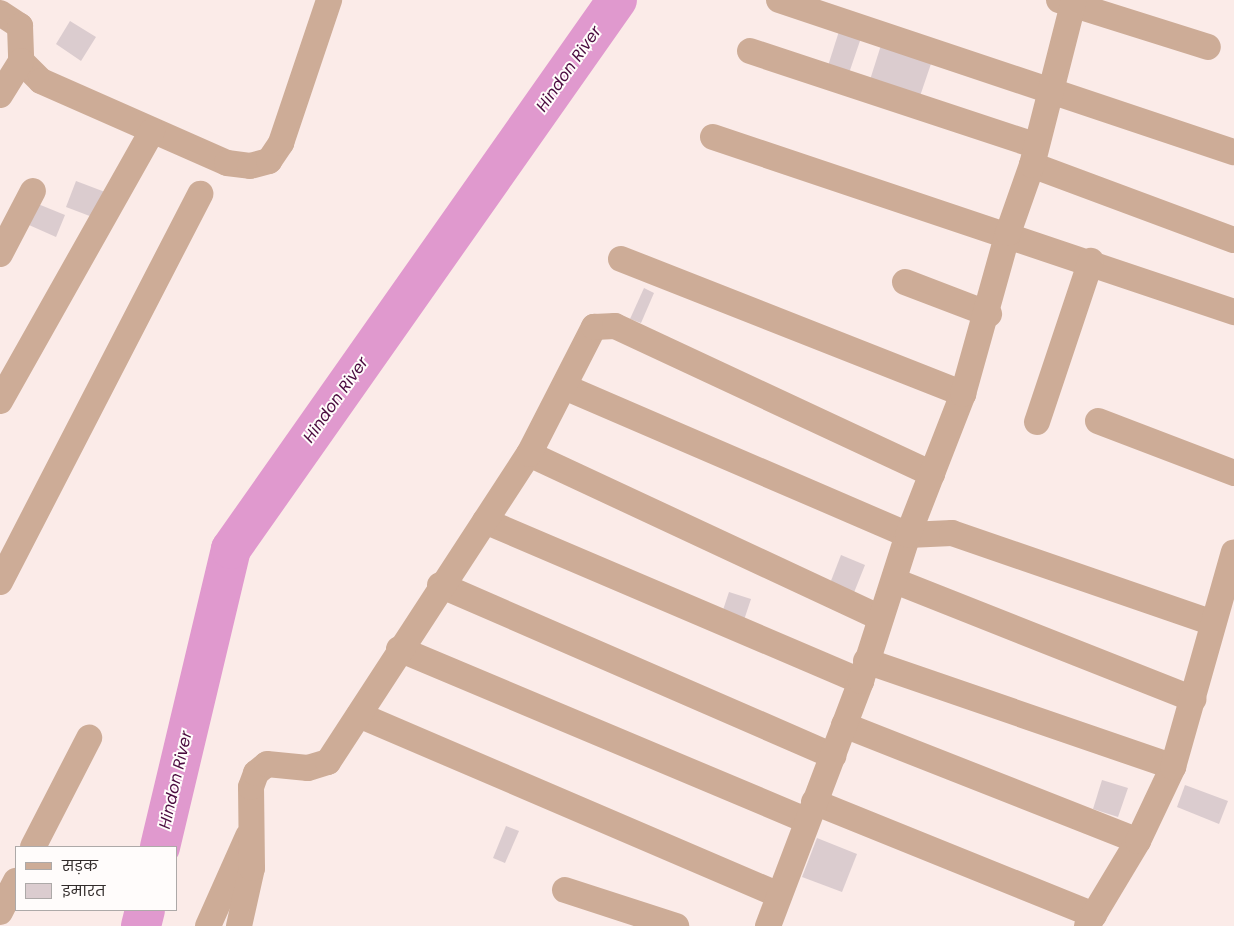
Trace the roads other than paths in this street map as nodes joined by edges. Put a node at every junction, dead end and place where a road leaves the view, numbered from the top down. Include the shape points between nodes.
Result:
1 (329, 0) edge
2 (779, 0) edge
3 (1068, 2) edge
4 (0, 13) edge
5 (1208, 47) dead end
6 (750, 51) dead end
7 (21, 61) junction
8 (1051, 89) junction
9 (0, 95) edge
10 (152, 131) junction
11 (713, 137) dead end
12 (1234, 152) edge
13 (1034, 155) junction
14 (33, 191) dead end
15 (200, 194) dead end
16 (1008, 233) junction
17 (1234, 240) edge
18 (0, 254) edge
19 (621, 259) dead end
20 (1091, 261) junction
21 (905, 282) dead end
22 (1234, 312) edge
23 (989, 314) junction
24 (566, 388) junction
25 (964, 394) junction
26 (0, 401) edge
27 (1098, 421) dead end
28 (1037, 422) dead end
29 (529, 454) junction
30 (1234, 473) edge
31 (932, 474) junction
32 (485, 521) junction
33 (908, 534) junction
34 (1234, 552) edge
35 (895, 581) junction
36 (0, 582) edge
37 (440, 585) junction
38 (882, 618) junction
39 (1211, 622) junction
40 (399, 649) junction
41 (863, 671) junction
42 (1193, 698) junction
43 (360, 715) junction
44 (844, 725) junction
45 (90, 738) dead end
46 (833, 756) junction
47 (1173, 767) junction
48 (810, 811) junction
49 (251, 831) junction
50 (1138, 841) junction
51 (34, 846) edge
52 (15, 883) edge
53 (565, 890) dead end
54 (779, 895) junction
55 (0, 912) edge
56 (1090, 921) edge
57 (208, 926) edge
58 (239, 926) edge
59 (676, 926) edge
60 (768, 926) edge

1 - 10 street via 281,143 269,161 250,166 227,163
2 - 8 street
3 - 5 street
3 - 8 street
4 - 7 street via 20,26
6 - 13 street
7 - 9 street
7 - 10 street via 41,81
8 - 12 street
8 - 13 street
10 - 26 street
11 - 16 street
13 - 16 street
13 - 17 street
14 - 18 street
15 - 36 street
16 - 20 street
16 - 23 street
19 - 25 street
20 - 22 street
20 - 28 street
21 - 23 street
23 - 25 street
24 - 29 street
24 - 31 street via 586,337 602,324 615,326
24 - 33 street
25 - 31 street
27 - 30 street
29 - 32 street
29 - 38 street
31 - 33 street
32 - 37 street
32 - 41 street
33 - 35 street
33 - 39 street via 952,533
34 - 39 street
35 - 38 street
35 - 42 street
37 - 40 street
37 - 46 street
38 - 41 street
39 - 42 street
40 - 43 street
40 - 48 street
41 - 44 street
41 - 47 street
42 - 47 street
43 - 49 street via 328,762 308,768 267,764 256,773 251,787
43 - 54 street
44 - 46 street
44 - 50 street
45 - 51 street
46 - 48 street
47 - 50 street
48 - 54 street
48 - 56 street
49 - 57 street
49 - 58 street via 250,884
50 - 56 street
52 - 55 street
53 - 59 street
54 - 60 street

